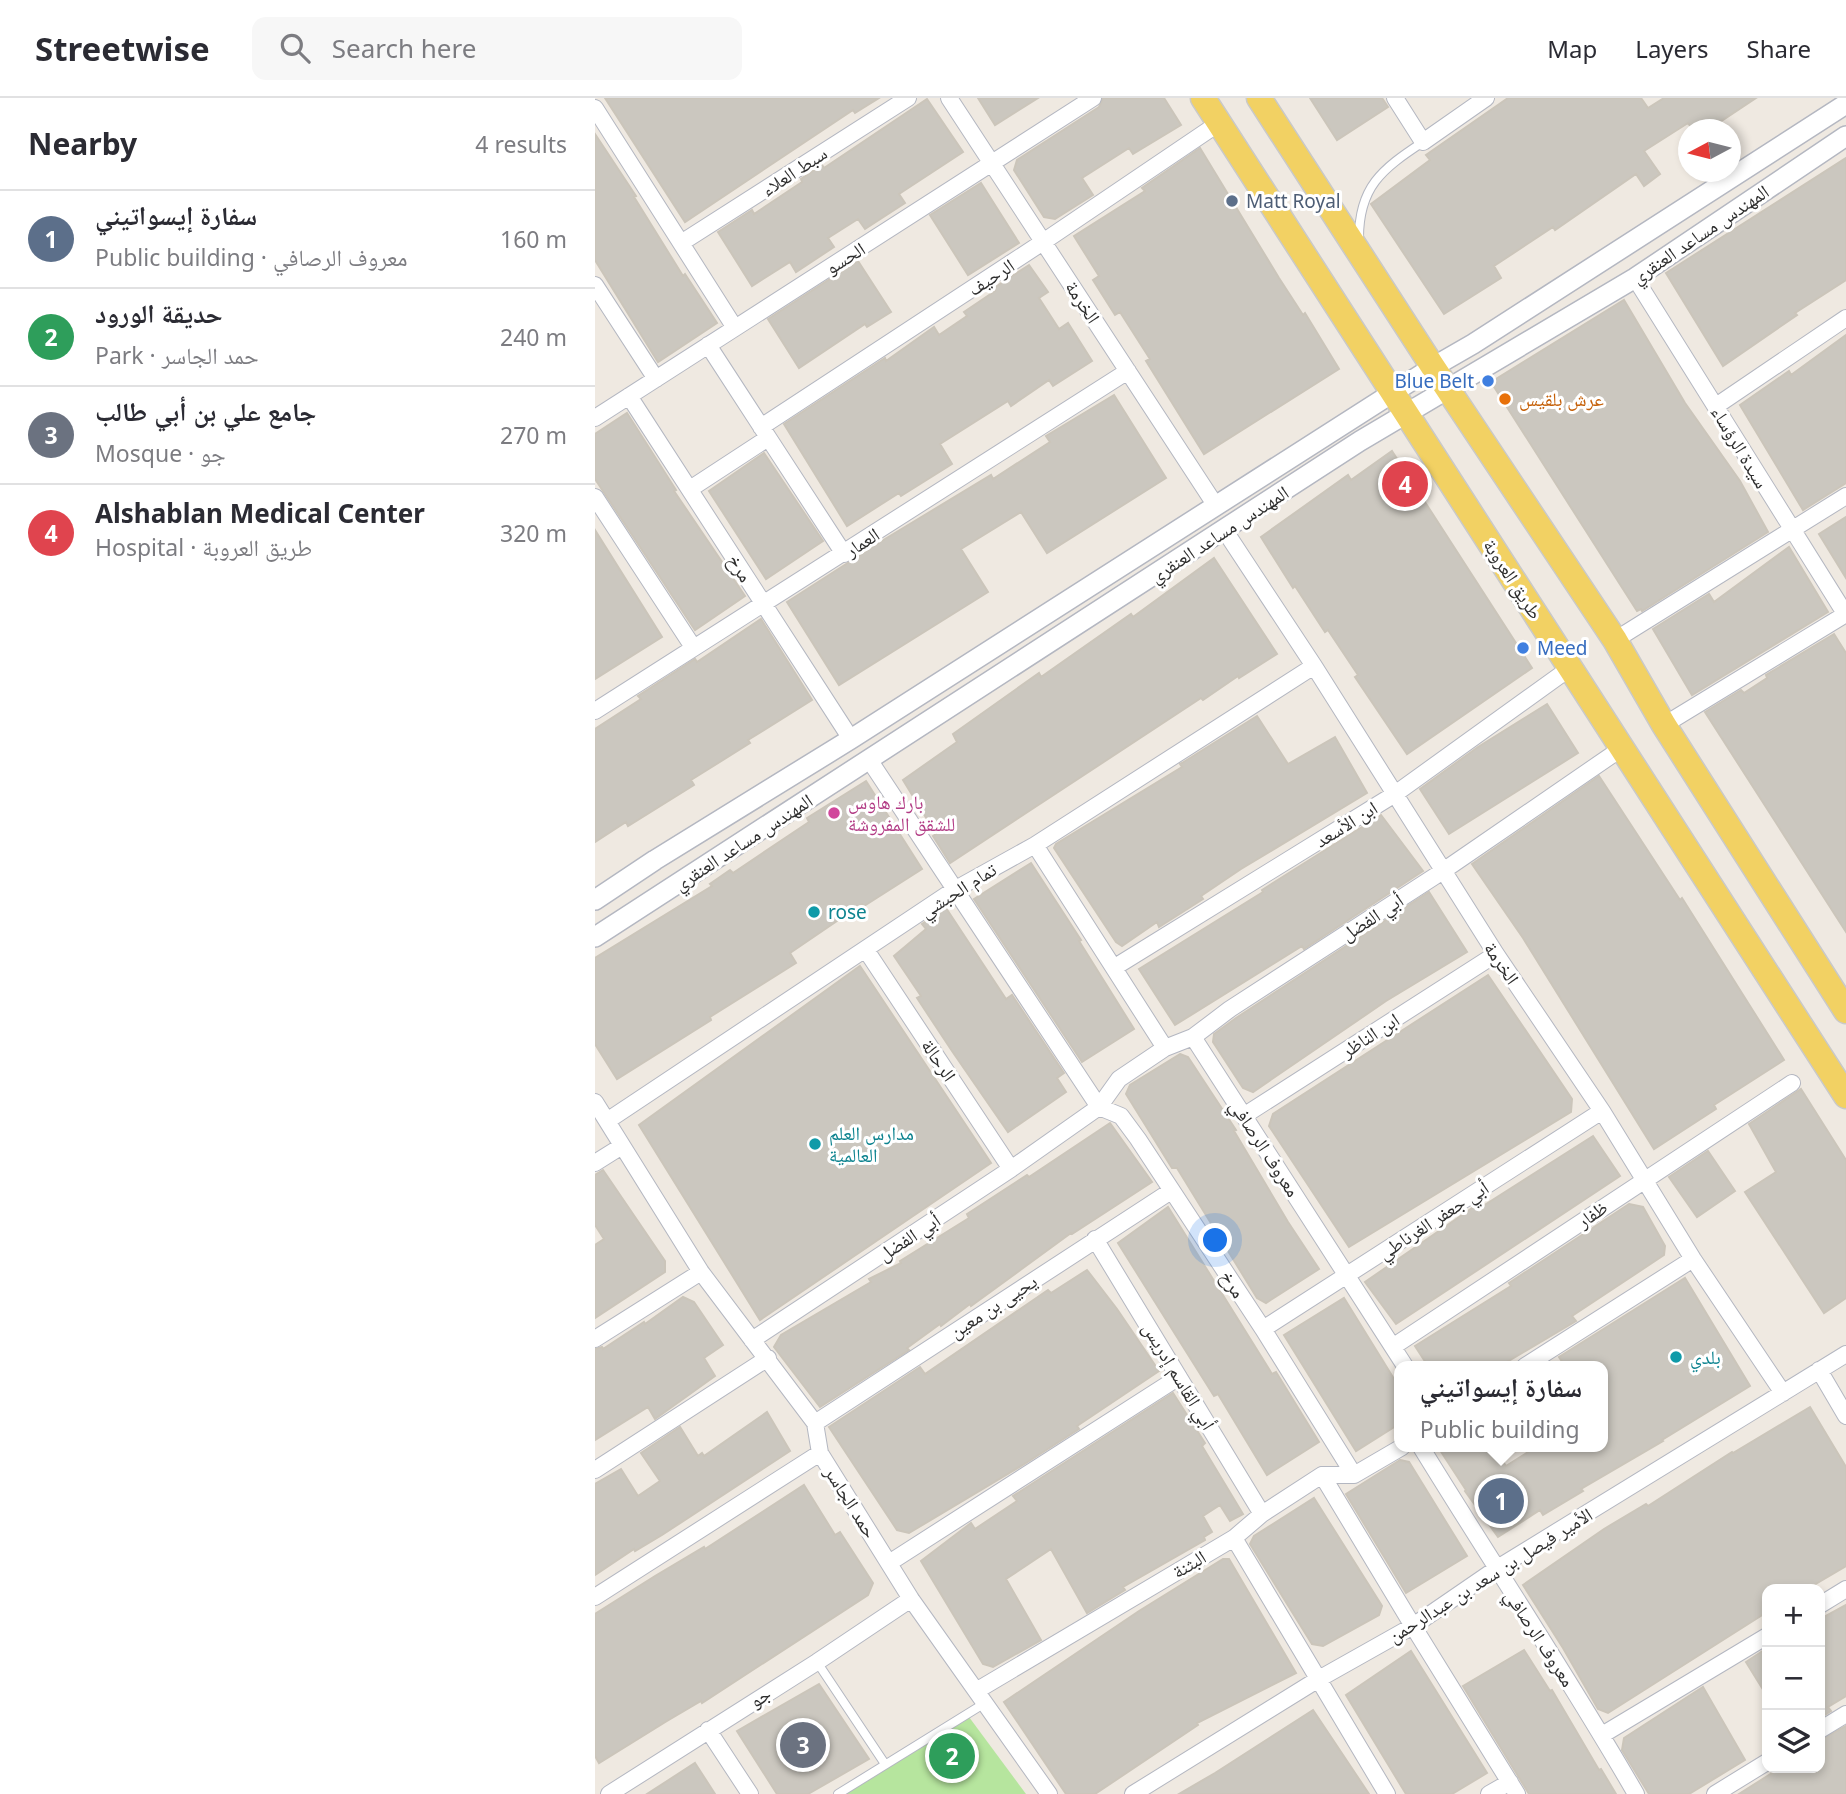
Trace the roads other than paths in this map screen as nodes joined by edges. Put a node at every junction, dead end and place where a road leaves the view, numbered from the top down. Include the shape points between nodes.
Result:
1 (908, 98) edge
2 (949, 98) edge
3 (1093, 98) edge
4 (1203, 98) edge
5 (1259, 98) edge
6 (1395, 98) edge
7 (1486, 98) edge
8 (1846, 104) edge
9 (595, 108) edge
10 (1219, 123) junction
11 (1846, 136) edge
12 (1423, 142) junction
13 (992, 164) junction
14 (1043, 242) junction
15 (681, 243) junction
16 (1361, 257) junction
17 (1635, 278) junction
18 (595, 285) edge
19 (1846, 318) edge
20 (735, 328) junction
21 (708, 345) junction
22 (1433, 367) junction
23 (1128, 371) junction
24 (656, 379) junction
25 (1448, 388) junction
26 (629, 396) junction
27 (1399, 403) junction
28 (1716, 406) junction
29 (595, 418) edge
30 (765, 433) junction
31 (690, 489) junction
32 (1846, 496) edge
33 (595, 497) edge
34 (1216, 506) junction
35 (1791, 530) junction
36 (1225, 531) junction
37 (844, 554) junction
38 (764, 605) junction
39 (1846, 615) edge
40 (1615, 640) junction
41 (693, 648) junction
42 (1314, 666) junction
43 (1570, 668) junction
44 (595, 711) edge
45 (1664, 725) junction
46 (851, 739) junction
47 (1622, 748) junction
48 (870, 761) junction
49 (783, 781) junction
50 (1395, 794) junction
51 (799, 806) junction
52 (1035, 845) junction
53 (1443, 871) junction
54 (954, 890) junction
55 (595, 900) edge
56 (595, 937) edge
57 (866, 950) junction
58 (1496, 954) junction
59 (1115, 967) junction
60 (1846, 1011) edge
61 (1193, 1037) junction
62 (1165, 1048) junction
63 (1791, 1083) dead end
64 (1846, 1096) edge
65 (595, 1102) edge
66 (1099, 1107) junction
67 (1602, 1111) junction
68 (1245, 1115) junction
69 (607, 1121) junction
70 (622, 1146) junction
71 (595, 1163) edge
72 (1011, 1169) junction
73 (1644, 1180) junction
74 (1171, 1191) junction
75 (1095, 1239) junction
76 (1693, 1259) junction
77 (701, 1272) junction
78 (1347, 1276) junction
79 (1263, 1329) junction
80 (595, 1339) edge
81 (753, 1340) junction
82 (1394, 1346) junction
83 (1846, 1354) edge
84 (768, 1358) junction
85 (1402, 1361) edge
86 (1533, 1361) edge
87 (1819, 1370) junction
88 (1179, 1377) junction
89 (1783, 1393) junction
90 (1846, 1416) edge
91 (815, 1423) junction
92 (1394, 1452) edge
93 (1424, 1452) edge
94 (820, 1453) junction
95 (595, 1471) edge
96 (1322, 1475) junction
97 (1355, 1475) junction
98 (1262, 1514) junction
99 (1234, 1538) junction
100 (889, 1563) junction
101 (1496, 1569) junction
102 (1846, 1589) edge
103 (595, 1597) edge
104 (911, 1599) junction
105 (1825, 1602) edge
106 (1413, 1626) junction
107 (1762, 1639) edge
108 (817, 1662) junction
109 (1317, 1680) junction
110 (981, 1697) junction
111 (1846, 1714) edge
112 (1825, 1727) edge
113 (708, 1730) junction
114 (1602, 1735) junction
115 (885, 1764) junction
116 (1762, 1765) edge
117 (1514, 1788) edge
118 (609, 1794) edge
119 (750, 1794) edge
120 (838, 1794) edge
121 (1049, 1794) edge
122 (1133, 1794) edge
123 (1387, 1794) edge
124 (1489, 1794) edge
125 (1636, 1794) edge
126 (1715, 1794) edge

1 - 15 street, سبط العلاء
2 - 13 street, الخرمة
3 - 13 street, الحسو
4 - 10 main road, طريق العروبة
5 - 16 main road
6 - 12 street
7 - 12 street
8 - 22 street, المهندس مساعد العنقري
9 - 15 street
10 - 14 street, الرحيف
10 - 27 main road, طريق العروبة
11 - 17 street, المهندس مساعد العنقري
12 - 16 lane via 1388,165 1370,189 1360,218
13 - 14 street, الخرمة
13 - 20 street, الحسو
14 - 23 street, الخرمة
14 - 30 street, الرحيف
15 - 20 street
16 - 22 main road
17 - 25 street, المهندس مساعد العنقري
17 - 28 street, سيدة الرؤساء
18 - 24 street
19 - 28 street
20 - 21 street, الحسو
21 - 24 street, الحسو
21 - 30 street
22 - 25 main road
22 - 27 street, المهندس مساعد العنقري
23 - 34 street, الخرمة
23 - 37 street, العمار
24 - 26 street, الحسو
25 - 27 street, المهندس مساعد العنقري
25 - 40 main road
26 - 29 street, الحسو
26 - 31 street, مرخ
27 - 34 street, المهندس مساعد العنقري
27 - 36 street, المهندس مساعد العنقري
27 - 43 main road, طريق العروبة
28 - 35 street, سيدة الرؤساء
30 - 31 street, الرحيف
30 - 37 street
31 - 38 street, مرخ
32 - 35 street
33 - 41 street
34 - 46 street, المهندس مساعد العنقري
35 - 39 street, سيدة الرؤساء
35 - 40 street
36 - 42 street, الخرمة
36 - 48 street, المهندس مساعد العنقري
37 - 38 street, العمار
38 - 41 street, العمار
38 - 46 street, مرخ
39 - 45 street
40 - 45 main road
41 - 44 street, العمار
42 - 50 street, الخرمة
42 - 52 street, تمام الحبشي
43 - 47 main road, طريق العروبة
43 - 50 street, ابن الأسعد
45 - 60 main road
46 - 49 street, المهندس مساعد العنقري
47 - 53 street, أبي الفضل
47 - 64 main road, طريق العروبة
48 - 51 street, المهندس مساعد العنقري
48 - 54 street, مرخ
49 - 51 street
49 - 55 street, المهندس مساعد العنقري
50 - 53 street, الخرمة
50 - 59 street, ابن الأسعد
51 - 56 street, المهندس مساعد العنقري
52 - 54 street, تمام الحبشي
52 - 59 street
53 - 58 street, الخرمة
53 - 61 street, أبي الفضل
54 - 57 street, تمام الحبشي
54 - 66 street, مرخ
57 - 69 street, تمام الحبشي
57 - 72 street, الرحالة
58 - 67 street, الخرمة
58 - 68 street, ابن الناظر
59 - 62 street
61 - 62 street, أبي الفضل
61 - 68 street, معروف الرصافي
62 - 66 street, أبي الفضل via 1119,1079
63 - 73 street, ظفار
65 - 69 street, حمد الجاسر
66 - 72 street, أبي الفضل
66 - 74 street, مرخ via 1121,1116
67 - 73 street, الخرمة
67 - 78 street, أبي جعفر الغرناطي
68 - 78 street, معروف الرصافي
69 - 70 street, حمد الجاسر
70 - 71 street
70 - 77 street, حمد الجاسر
72 - 81 street, أبي الفضل
73 - 76 street, الخرمة
73 - 82 street, ظفار
74 - 75 street, يحيى بن معين
74 - 79 street, مرخ
75 - 88 street, أبي القاسم إدريس
75 - 91 street, يحيى بن معين
76 - 86 street
76 - 89 street, الخرمة
77 - 80 street
77 - 81 street, حمد الجاسر
78 - 79 street, أبي جعفر الغرناطي
78 - 82 street, معروف الرصافي
79 - 97 street, مرخ
81 - 84 street, حمد الجاسر
82 - 85 street, معروف الرصافي
83 - 87 street, الأمير فيصل بن سعد بن عبدالرحمن
84 - 91 street, حمد الجاسر
84 - 95 street
87 - 89 street, الأمير فيصل بن سعد بن عبدالرحمن
87 - 90 street
88 - 98 street, أبي القاسم إدريس
88 - 100 street
89 - 101 street, الأمير فيصل بن سعد بن عبدالرحمن
91 - 94 street, حمد الجاسر
92 - 97 street
93 - 101 street, معروف الرصافي
94 - 100 street, حمد الجاسر
94 - 103 street
96 - 97 street
96 - 98 street, البثنة
96 - 106 street
98 - 99 street, البثنة
99 - 109 street
99 - 110 street, البثنة
100 - 104 street, حمد الجاسر
101 - 106 street, الأمير فيصل بن سعد بن عبدالرحمن
101 - 114 street, معروف الرصافي
102 - 105 street
104 - 108 street, جو
104 - 110 street, حمد الجاسر
106 - 109 street, الأمير فيصل بن سعد بن عبدالرحمن
106 - 117 street
107 - 114 street
108 - 113 street, جو
108 - 115 lane
109 - 122 street, الأمير فيصل بن سعد بن عبدالرحمن
109 - 123 street
110 - 115 lane
110 - 121 street, حمد الجاسر
111 - 112 street
113 - 118 street, جو
113 - 119 street
114 - 125 street, معروف الرصافي
115 - 120 lane
116 - 126 street
117 - 124 street

